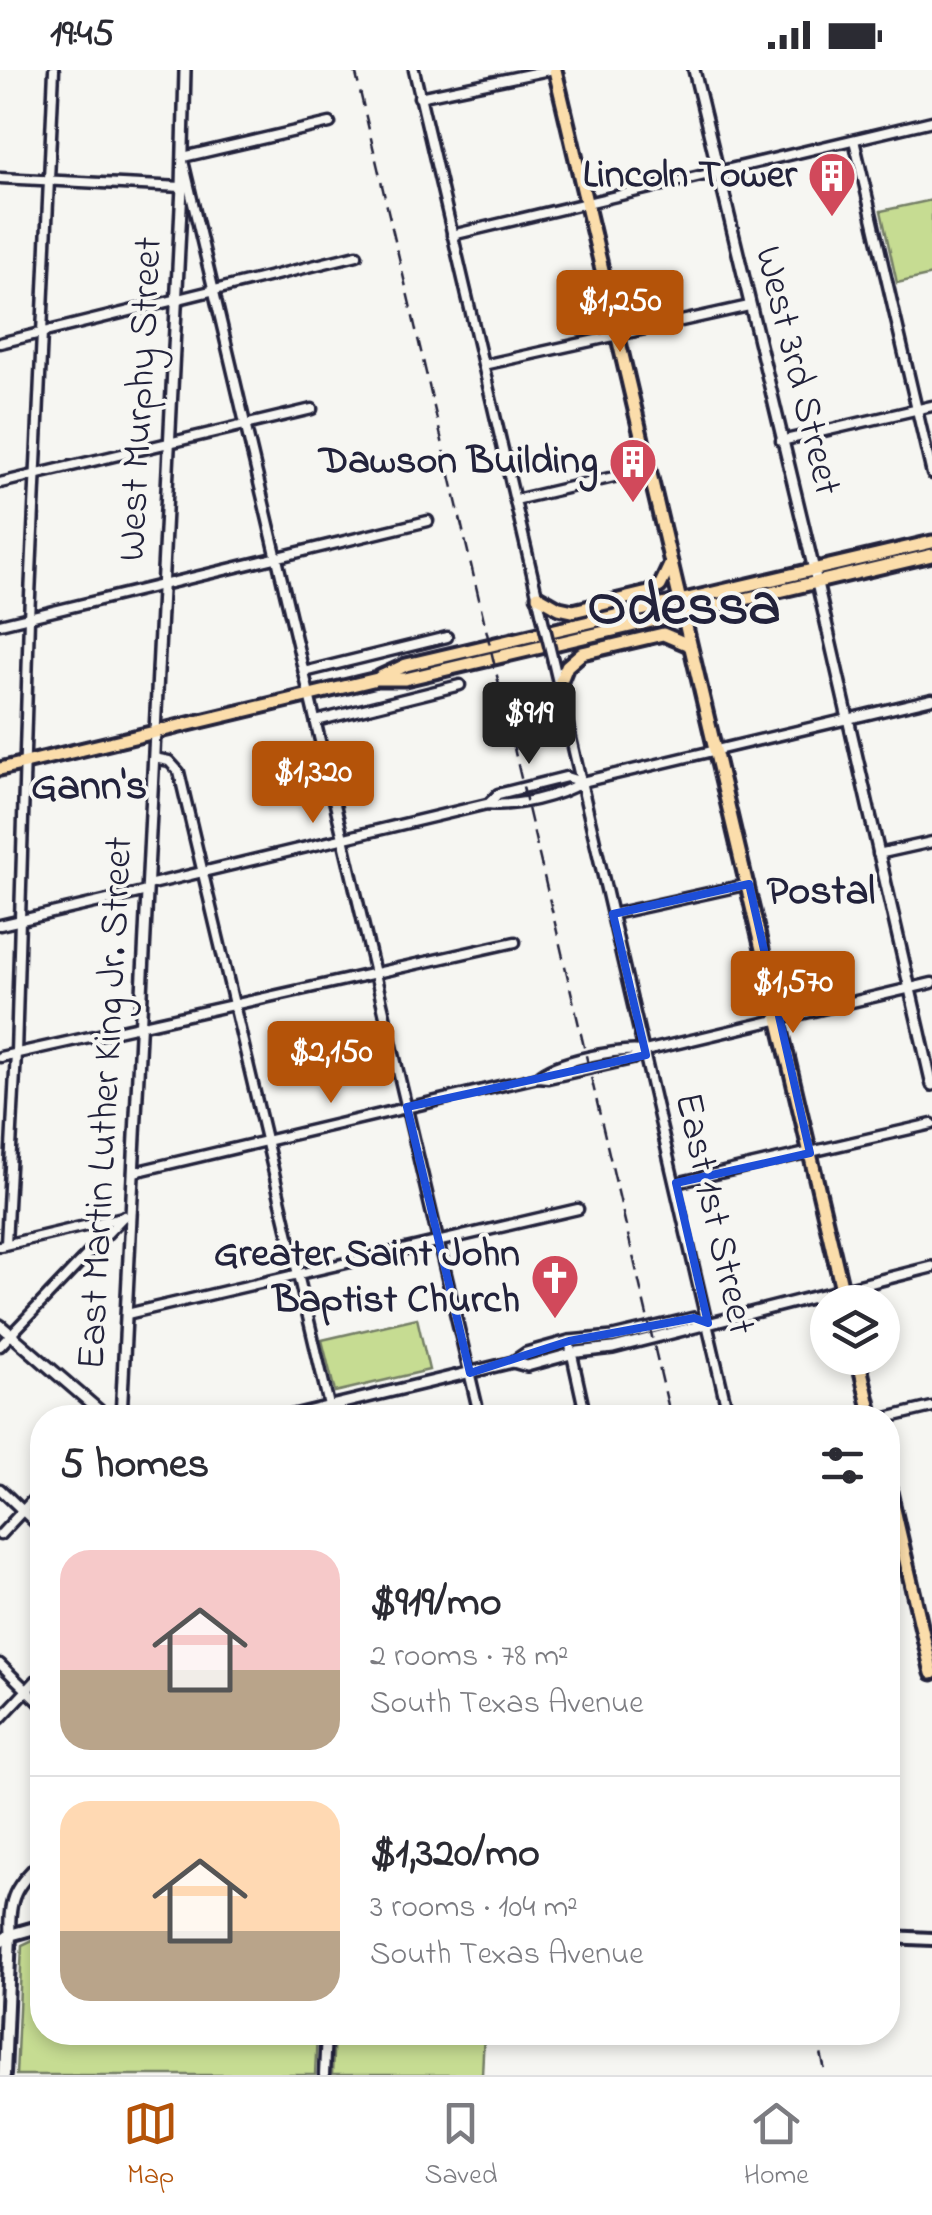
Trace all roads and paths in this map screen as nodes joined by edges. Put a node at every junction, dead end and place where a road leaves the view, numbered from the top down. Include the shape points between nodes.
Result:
1 (54, 70) edge
2 (185, 70) edge
3 (414, 70) edge
4 (552, 70) edge
5 (694, 70) edge
6 (419, 98) junction
7 (932, 122) edge
8 (330, 123) dead end
9 (854, 140) junction
10 (183, 159) junction
11 (718, 172) junction
12 (0, 178) edge
13 (49, 180) junction
14 (182, 187) junction
15 (588, 202) junction
16 (452, 235) junction
17 (357, 256) dead end
18 (215, 292) junction
19 (177, 301) junction
20 (749, 306) junction
21 (42, 333) junction
22 (618, 336) junction
23 (0, 342) edge
24 (483, 366) junction
25 (932, 406) edge
26 (312, 409) dead end
27 (917, 409) junction
28 (246, 424) junction
29 (781, 441) junction
30 (170, 443) junction
31 (648, 469) junction
32 (36, 474) junction
33 (932, 474) edge
34 (0, 483) edge
35 (514, 500) junction
36 (428, 521) dead end
37 (932, 542) edge
38 (932, 555) edge
39 (278, 558) junction
40 (670, 564) junction
41 (816, 576) junction
42 (162, 586) junction
43 (538, 596) junction
44 (681, 607) junction
45 (29, 618) junction
46 (0, 624) edge
47 (446, 637) dead end
48 (689, 645) junction
49 (304, 672) junction
50 (460, 685) dead end
51 (559, 686) junction
52 (310, 694) junction
53 (932, 699) edge
54 (846, 719) junction
55 (316, 720) junction
56 (155, 731) junction
57 (715, 750) junction
58 (154, 758) junction
59 (24, 764) junction
60 (0, 769) edge
61 (582, 782) junction
62 (344, 838) junction
63 (932, 842) edge
64 (878, 854) junction
65 (204, 871) junction
66 (748, 884) junction
67 (148, 888) junction
68 (612, 914) junction
69 (20, 920) junction
70 (0, 925) edge
71 (516, 942) dead end
72 (376, 974) junction
73 (932, 984) edge
74 (910, 989) junction
75 (235, 1006) junction
76 (779, 1020) junction
77 (141, 1027) junction
78 (645, 1052) junction
79 (16, 1053) junction
80 (0, 1057) edge
81 (932, 1085) edge
82 (407, 1108) junction
83 (932, 1124) edge
84 (267, 1140) junction
85 (810, 1153) junction
86 (134, 1172) junction
87 (676, 1184) junction
88 (578, 1209) dead end
89 (128, 1215) junction
90 (438, 1241) junction
91 (3, 1245) edge
92 (932, 1267) edge
93 (298, 1274) junction
94 (841, 1285) edge
95 (877, 1285) edge
96 (810, 1303) edge
97 (127, 1314) junction
98 (708, 1323) junction
99 (0, 1325) edge
100 (12, 1333) junction
101 (651, 1333) junction
102 (569, 1341) junction
103 (0, 1346) edge
104 (572, 1354) junction
105 (512, 1362) junction
106 (470, 1373) junction
107 (862, 1375) edge
108 (93, 1405) edge
109 (121, 1405) edge
110 (329, 1405) edge
111 (356, 1405) edge
112 (477, 1405) edge
113 (583, 1405) edge
114 (726, 1405) edge
115 (869, 1405) edge
116 (932, 1407) edge
117 (900, 1415) edge
118 (0, 1490) edge
119 (30, 1503) edge
120 (22, 1511) junction
121 (30, 1518) edge
122 (0, 1535) edge
123 (900, 1535) edge
124 (0, 1664) edge
125 (932, 1674) edge
126 (30, 1687) edge
127 (27, 1690) junction
128 (30, 1693) edge
129 (0, 1719) edge
130 (30, 1874) edge
131 (30, 1930) edge
132 (5, 1938) edge
133 (900, 1938) edge
134 (932, 1939) edge
135 (325, 2045) edge
136 (4, 2075) edge
137 (324, 2075) edge

1 - 13 street
2 - 10 street, West Murphy Street
3 - 6 street, East 1st Street
4 - 6 street
4 - 15 main road
5 - 11 street, West 3rd Street
6 - 16 street, East 1st Street
7 - 9 street
8 - 10 street
9 - 11 street
9 - 27 street
10 - 14 street, West Murphy Street
10 - 18 street
11 - 15 street
11 - 20 street, West 3rd Street
12 - 13 street
13 - 14 street
13 - 21 street
14 - 19 street, West Murphy Street
15 - 16 street
15 - 22 main road
16 - 24 street, East 1st Street
17 - 18 street
18 - 19 street
18 - 28 street
19 - 21 street
19 - 30 street, West Murphy Street
20 - 22 street
20 - 29 street, West 3rd Street
21 - 23 street
21 - 32 street
22 - 24 street
22 - 31 main road
24 - 35 street, East 1st Street
25 - 27 street
26 - 28 street
27 - 29 street
27 - 33 street
28 - 30 street
28 - 39 street
29 - 41 street, West 3rd Street
30 - 32 street
30 - 42 street, West Murphy Street
31 - 35 street
31 - 40 main road
32 - 34 street
32 - 45 street
35 - 43 street, East 1st Street
36 - 39 street
37 - 41 main road
38 - 41 main road
39 - 42 street
39 - 49 street
40 - 43 main road via 663,582 648,593 572,611
40 - 44 main road
41 - 44 main road
41 - 54 street, West 3rd Street
42 - 45 street
42 - 56 street, West Murphy Street
43 - 51 street, East 1st Street, bridge
44 - 48 main road
44 - 52 main road via 406,666
45 - 46 street
45 - 59 street
47 - 49 street
48 - 51 main road via 662,634 588,652 571,662
48 - 57 main road
49 - 52 street
50 - 55 street
51 - 61 street, East 1st Street
52 - 55 street
52 - 56 main road
53 - 54 street
54 - 57 street
54 - 64 street, West 3rd Street
55 - 62 street
56 - 58 street, East Martin Luther King Jr. Street
56 - 59 main road
57 - 61 street
57 - 66 main road
58 - 65 street via 178,772
58 - 67 street, East Martin Luther King Jr. Street
59 - 60 main road
59 - 69 street
61 - 62 street via 566,777 498,794 487,804
61 - 68 street, East 1st Street
62 - 65 street
62 - 72 street
63 - 64 street
64 - 74 street, West 3rd Street
65 - 67 street
65 - 75 street
66 - 68 street
66 - 76 main road
67 - 69 street
67 - 77 street, East Martin Luther King Jr. Street
68 - 78 street, East 1st Street
69 - 70 street
69 - 79 street
71 - 72 street
72 - 75 street
72 - 82 street
73 - 74 street
74 - 76 street
74 - 81 street, West 3rd Street
75 - 77 street
75 - 84 street
76 - 78 street
76 - 85 main road
77 - 79 street
77 - 86 street, East Martin Luther King Jr. Street
78 - 82 street via 586,1059
78 - 87 street, East 1st Street
79 - 80 street
79 - 91 street
82 - 84 street
82 - 90 street
83 - 85 street
84 - 86 street
84 - 93 street
85 - 87 street
85 - 94 main road
86 - 89 street, East Martin Luther King Jr. Street
87 - 98 street, East 1st Street
88 - 90 street
89 - 91 street
89 - 97 street, East Martin Luther King Jr. Street
89 - 100 street
90 - 93 street
90 - 106 street
92 - 95 street
93 - 97 street
93 - 110 street
96 - 98 street
97 - 109 street, East Martin Luther King Jr. Street
98 - 101 street
98 - 114 street, East 1st Street
99 - 100 street
100 - 103 street
100 - 108 street
101 - 102 street
101 - 104 street
102 - 104 street
102 - 105 street
104 - 105 street via 526,1366
104 - 113 street
105 - 106 street
106 - 111 street
106 - 112 street
107 - 115 main road
116 - 117 street
118 - 120 street
119 - 120 street
120 - 121 street
120 - 122 street
123 - 125 main road
124 - 127 street
126 - 127 street
127 - 128 street
127 - 129 street
130 - 132 street via 13,1894
131 - 132 main road
132 - 136 main road
133 - 134 main road
135 - 137 street

